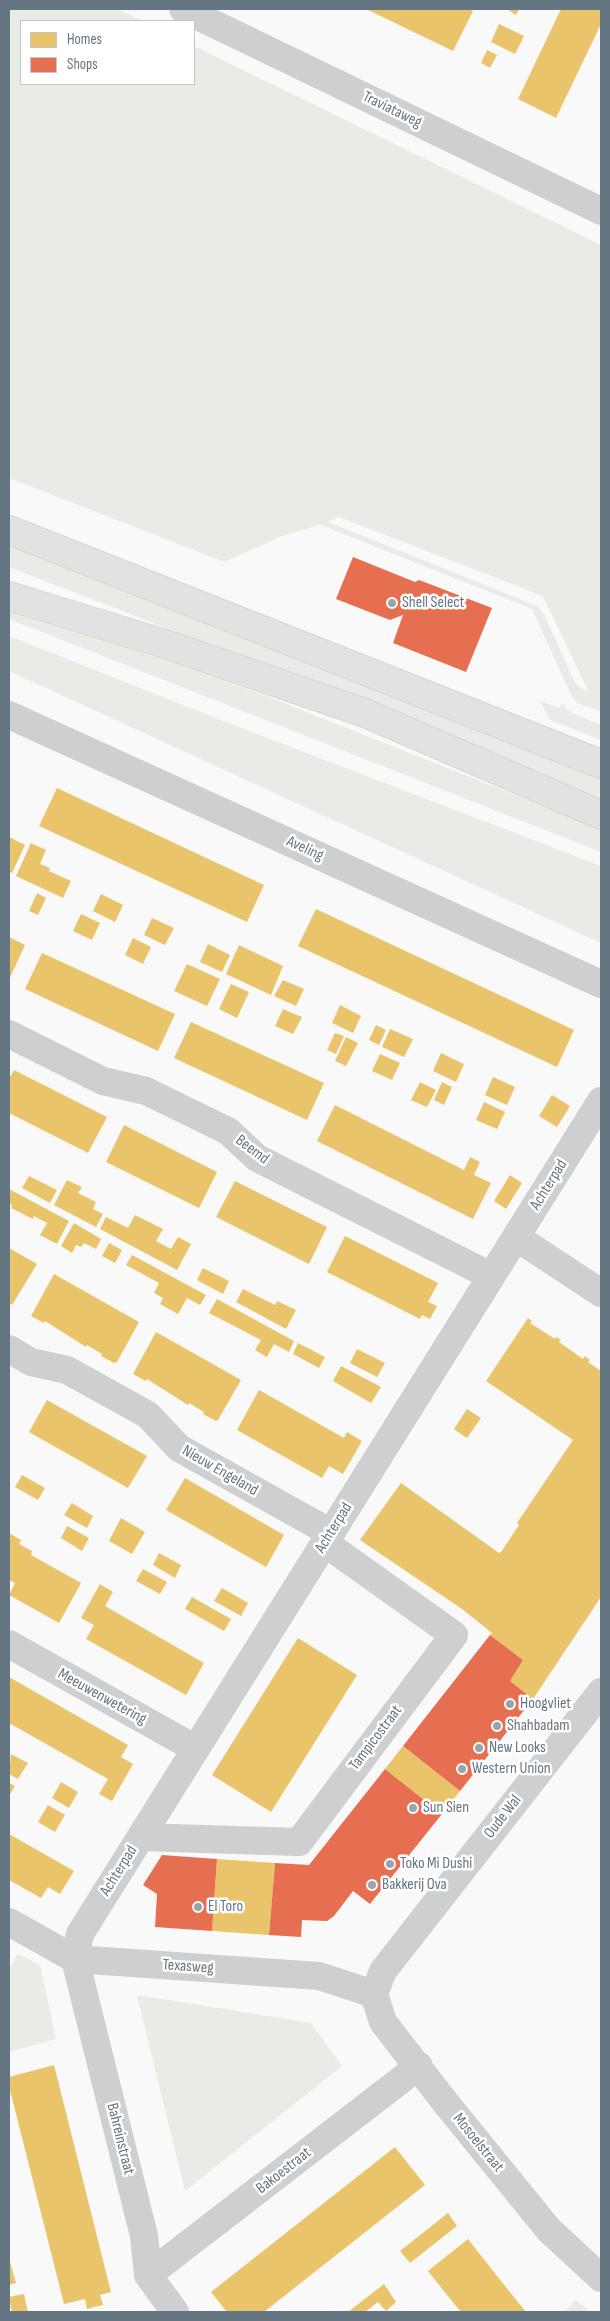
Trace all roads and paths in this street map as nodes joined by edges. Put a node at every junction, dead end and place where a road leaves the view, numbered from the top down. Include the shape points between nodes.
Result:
1 (187, 10) edge
2 (601, 211) edge
3 (9, 530) edge
4 (9, 596) edge
5 (9, 715) edge
6 (601, 764) edge
7 (601, 815) edge
8 (601, 984) edge
9 (9, 1034) edge
10 (601, 1100) edge
11 (516, 1237) junction
12 (491, 1276) junction
13 (601, 1293) edge
14 (9, 1349) edge
15 (328, 1538) junction
16 (9, 1644) edge
17 (600, 1697) edge
18 (196, 1749) junction
19 (141, 1837) junction
20 (9, 1922) edge
21 (75, 1959) junction
22 (374, 1994) junction
23 (419, 2066) junction
24 (148, 2275) junction
25 (601, 2278) edge
26 (175, 2312) edge

1 - 2 street, Traviataweg
3 - 6 main road
4 - 7 main road via 162,643 365,713
5 - 8 street, Aveling
9 - 12 street, Beemd via 103,1081 146,1091 228,1131 257,1158
10 - 11 street, Achterpad
11 - 12 street, Achterpad
11 - 13 street
12 - 15 street, Achterpad
14 - 15 street, Nieuw Engeland via 31,1362 67,1370 148,1415 179,1448
15 - 18 street, Achterpad
15 - 19 street, Tampicostraat via 454,1635 299,1842
16 - 18 street, Meeuwenwetering
17 - 22 street, Oude Wal via 384,1971
18 - 19 street, Achterpad
19 - 21 street, Achterpad via 80,1934
20 - 21 street, Texasweg
21 - 22 street, Texasweg via 319,1976
21 - 24 street, Bahreinstraat via 144,2236
22 - 23 street, Mosoelstraat via 383,2022
23 - 24 street, Bakoestraat
23 - 25 street, Mosoelstraat via 549,2230
24 - 26 street

